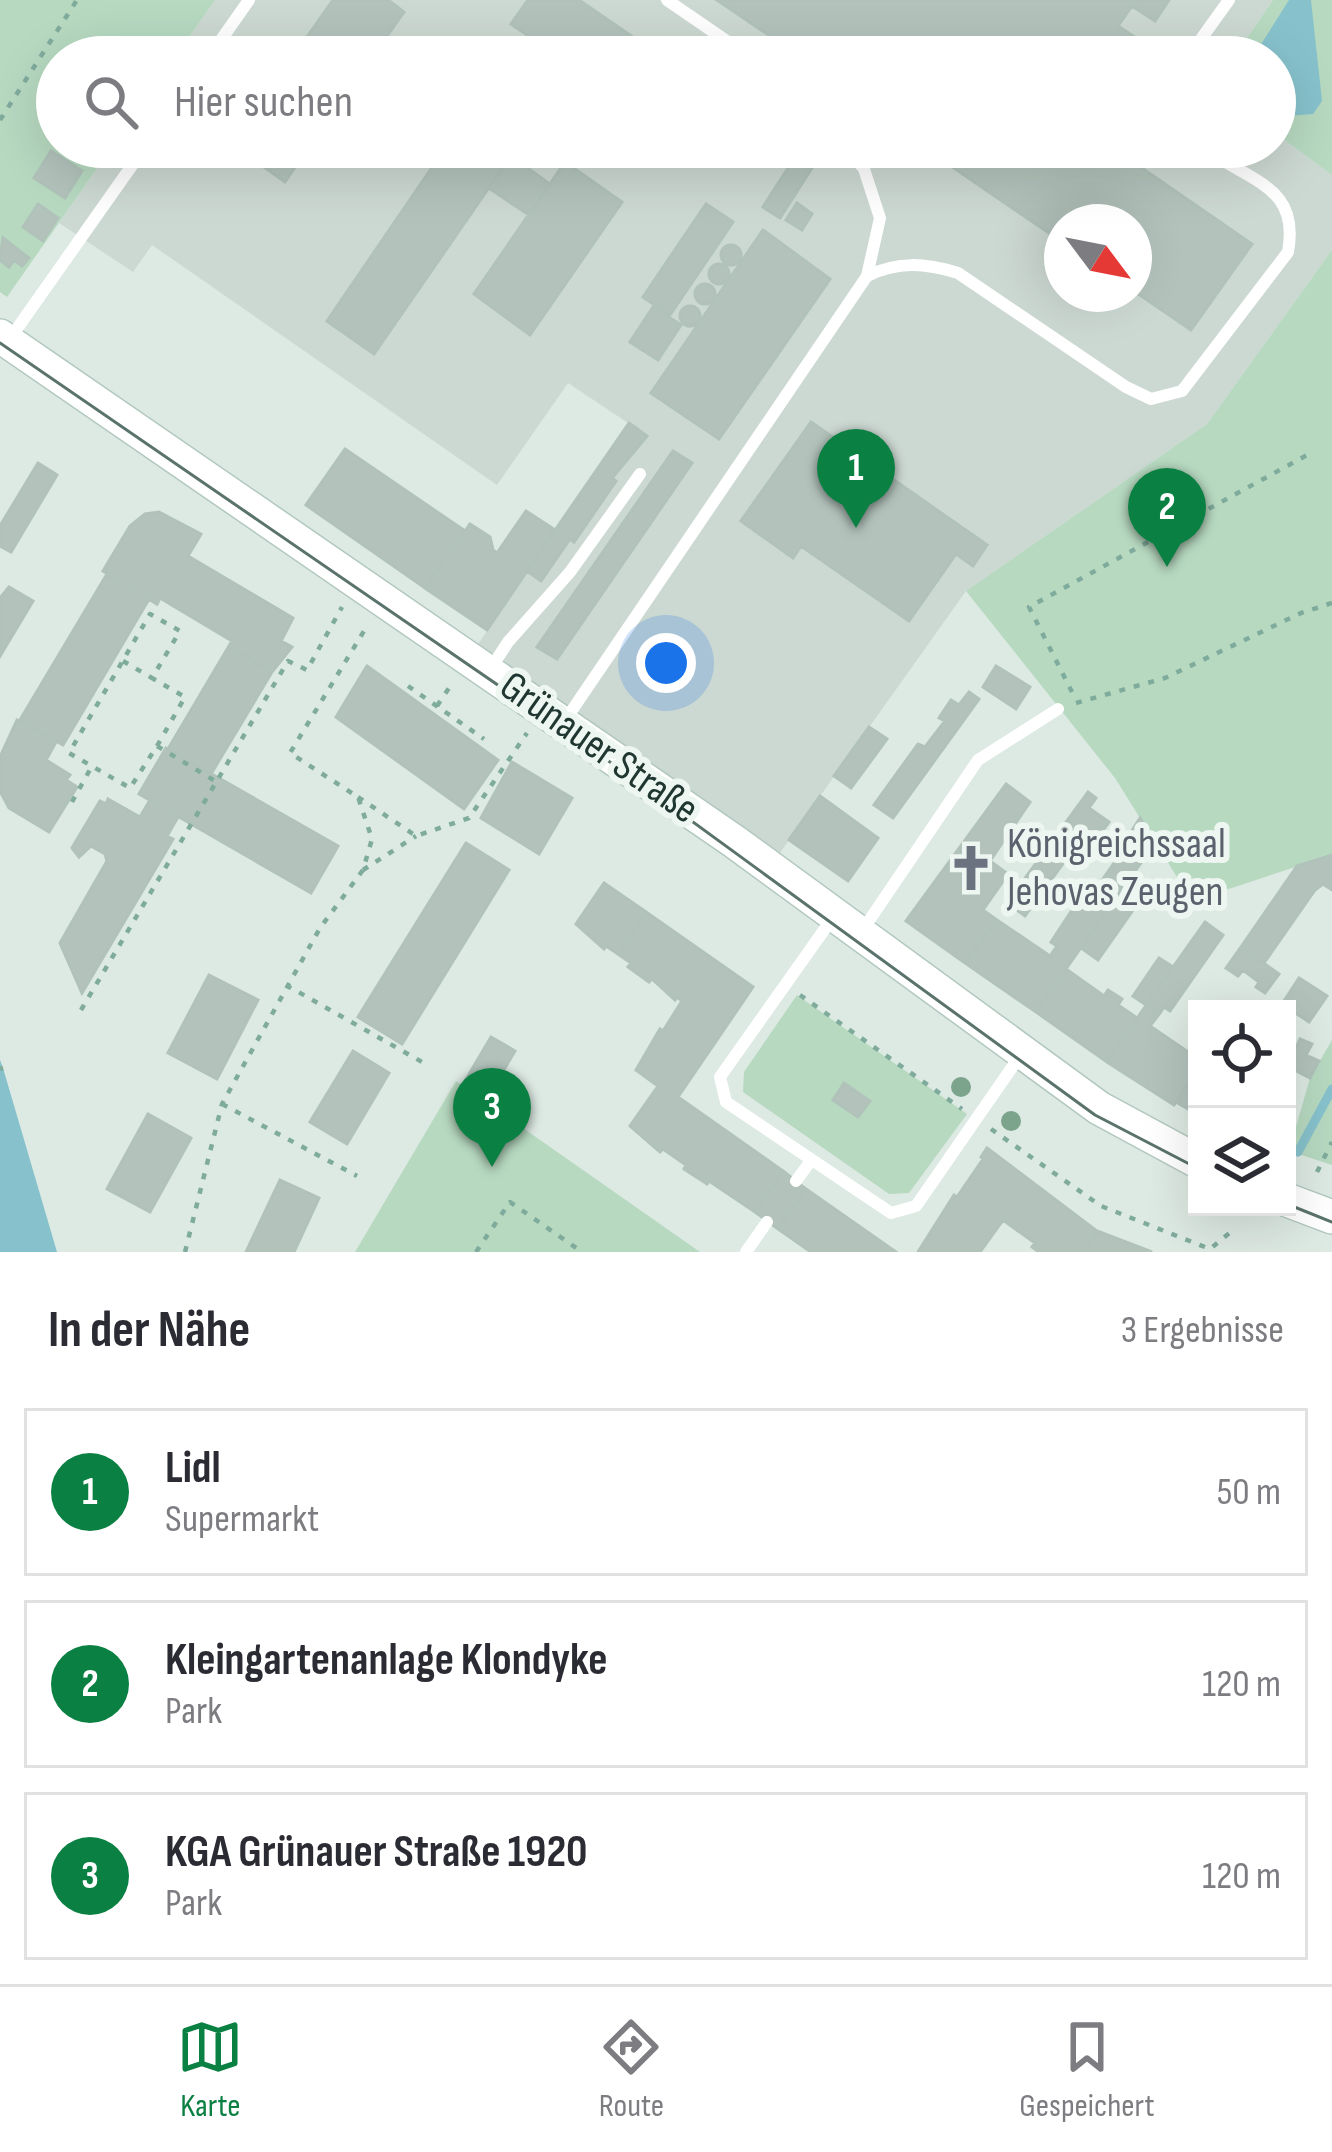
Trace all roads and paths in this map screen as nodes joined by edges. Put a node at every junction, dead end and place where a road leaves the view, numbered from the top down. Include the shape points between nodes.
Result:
1 (77, 0) edge
2 (249, 0) edge
3 (667, 0) edge
4 (1229, 0) edge
5 (54, 36) edge
6 (224, 36) edge
7 (719, 36) edge
8 (1203, 36) edge
9 (36, 64) edge
10 (0, 120) edge
11 (129, 168) edge
12 (862, 168) edge
13 (1234, 168) edge
14 (867, 276) junction
15 (4, 338) edge
16 (1309, 454) dead end
17 (640, 474) dead end
18 (346, 600) dead end
19 (1332, 603) edge
20 (372, 618) dead end
21 (122, 662) junction
22 (489, 671) junction
23 (152, 679) junction
24 (452, 682) dead end
25 (408, 686) dead end
26 (1077, 703) junction
27 (436, 706) junction
28 (1058, 709) joint
29 (563, 723) junction
30 (524, 737) dead end
31 (484, 739) dead end
32 (157, 746) junction
33 (92, 766) junction
34 (215, 782) junction
35 (358, 797) junction
36 (72, 802) dead end
37 (416, 836) junction
38 (363, 871) junction
39 (849, 922) junction
40 (286, 985) junction
41 (785, 985) junction
42 (81, 1010) dead end
43 (1022, 1052) junction
44 (422, 1063) dead end
45 (222, 1104) junction
46 (976, 1119) junction
47 (1332, 1142) edge
48 (1188, 1156) edge
49 (810, 1162) junction
50 (1316, 1172) dead end
51 (357, 1176) dead end
52 (796, 1181) dead end
53 (1296, 1203) edge
54 (1332, 1217) edge
55 (766, 1222) dead end
56 (1233, 1230) dead end
57 (185, 1252) edge
58 (476, 1252) edge
59 (582, 1252) edge
60 (746, 1252) edge

1 - 5 path
2 - 6 lane
3 - 7 lane
4 - 8 lane
9 - 10 path
11 - 15 lane
12 - 14 lane via 880,218
13 - 14 lane via 1282,199 1292,225 1288,252 1182,392 1151,399 1126,387 958,273 892,264
14 - 29 lane
15 - 22 main road, Grünauer Straße
16 - 26 path via 1029,607
17 - 22 lane
18 - 34 path via 307,670 288,661
19 - 26 path via 1165,679
20 - 35 path via 290,753
21 - 23 path
21 - 23 path via 150,614 180,631
21 - 33 path via 69,753
22 - 29 main road, Grünauer Straße
23 - 32 path via 185,697
24 - 27 path
25 - 27 path
26 - 28 path
27 - 31 path
28 - 39 lane via 978,760
29 - 39 main road, Grünauer Straße
30 - 37 path via 469,818
32 - 33 path via 130,788
32 - 34 path
33 - 36 path
34 - 42 path
35 - 37 path
35 - 38 path via 372,839
37 - 38 path
38 - 40 path
39 - 41 lane
39 - 43 main road, Grünauer Straße
40 - 44 path
40 - 45 path
41 - 46 path
41 - 49 lane via 720,1078 726,1102
43 - 46 lane
43 - 48 main road, Grünauer Straße via 1099,1108
45 - 51 path
45 - 57 path
46 - 49 lane via 916,1206 890,1214
46 - 56 path via 1101,1206 1210,1249
47 - 50 path
49 - 52 lane
53 - 54 main road
55 - 60 lane
58 - 59 path via 510,1202

